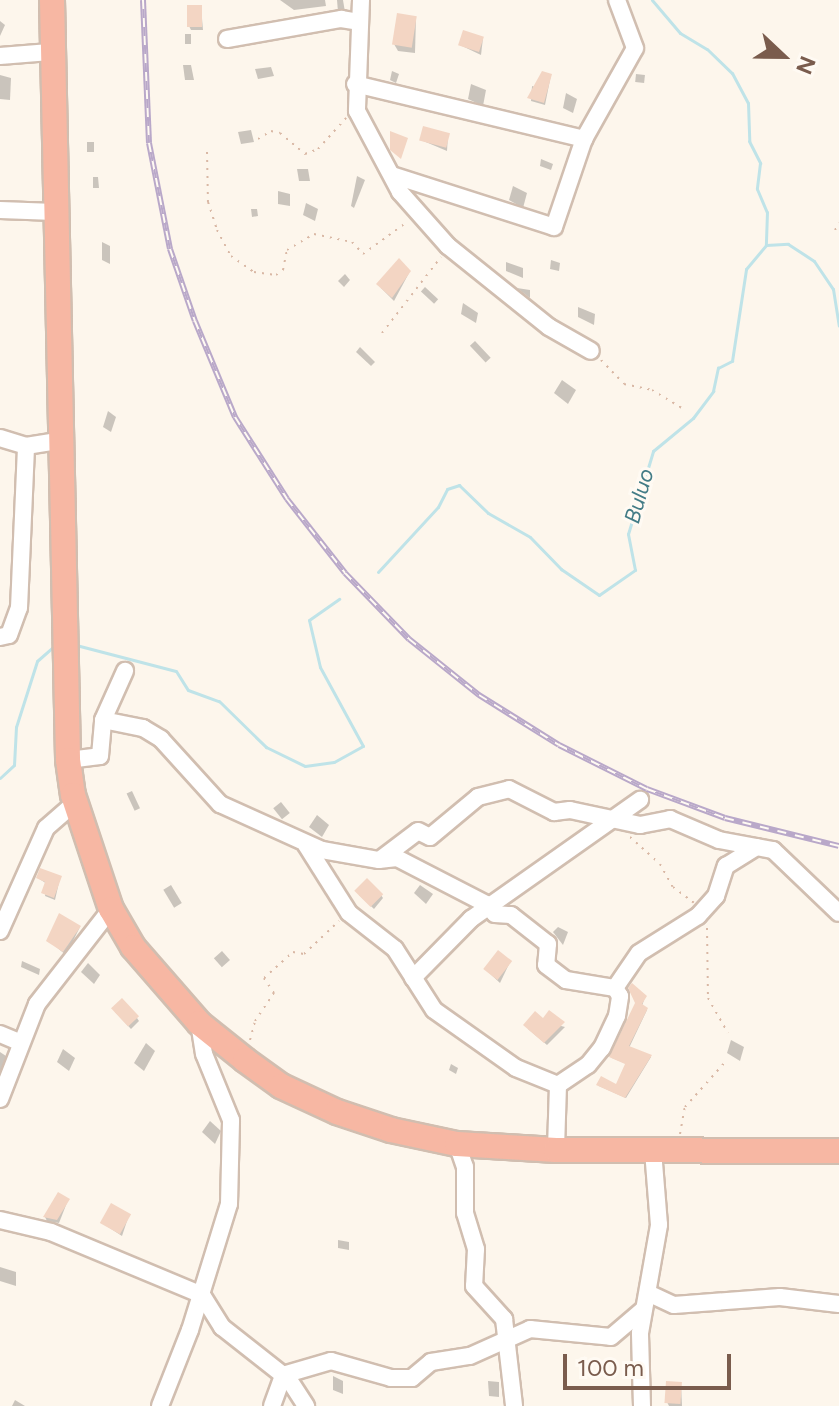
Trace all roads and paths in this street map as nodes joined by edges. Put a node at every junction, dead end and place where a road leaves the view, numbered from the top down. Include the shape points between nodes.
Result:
1 (52, 0) edge
2 (361, 0) edge
3 (613, 0) edge
4 (359, 22) junction
5 (227, 39) dead end
6 (50, 52) junction
7 (0, 56) edge
8 (355, 84) junction
9 (357, 111) junction
10 (258, 139) dead end
11 (584, 139) junction
12 (207, 152) dead end
13 (392, 175) junction
14 (0, 210) edge
15 (55, 212) junction
16 (418, 214) junction
17 (839, 223) edge
18 (835, 230) dead end
19 (448, 246) junction
20 (382, 333) dead end
21 (591, 351) joint
22 (684, 409) dead end
23 (0, 438) edge
24 (58, 441) junction
25 (26, 446) junction
26 (0, 637) edge
27 (125, 671) dead end
28 (103, 720) junction
29 (68, 760) junction
30 (640, 800) dead end
31 (75, 803) junction
32 (616, 817) junction
33 (306, 845) junction
34 (756, 847) junction
35 (379, 860) junction
36 (111, 909) junction
37 (489, 911) junction
38 (349, 913) junction
39 (839, 913) edge
40 (0, 931) edge
41 (413, 978) junction
42 (615, 988) junction
43 (199, 1023) junction
44 (0, 1034) edge
45 (21, 1043) junction
46 (245, 1060) junction
47 (727, 1060) dead end
48 (558, 1085) junction
49 (0, 1099) edge
50 (457, 1144) junction
51 (556, 1150) junction
52 (653, 1150) junction
53 (681, 1150) junction
54 (839, 1151) edge
55 (0, 1220) edge
56 (202, 1295) junction
57 (647, 1302) junction
58 (839, 1304) edge
59 (507, 1338) junction
60 (284, 1375) junction
61 (160, 1406) edge
62 (272, 1406) edge
63 (306, 1406) edge
64 (514, 1406) edge
65 (642, 1406) edge

1 - 6 highway
2 - 4 street
3 - 11 street via 635,48
4 - 5 street via 341,19
4 - 8 street
6 - 7 street
6 - 15 highway
8 - 9 street
8 - 11 street
9 - 10 path via 338,123 318,149 305,154 280,133 271,131
9 - 13 street
11 - 13 street via 554,227
12 - 16 path via 208,202 217,230 231,256 254,272 276,275 283,270 287,250 314,234 352,242 363,254
13 - 16 street
14 - 15 street
15 - 24 highway
16 - 19 street
17 - 18 path
19 - 20 path
19 - 21 street via 549,327
21 - 22 path via 624,384 652,390
23 - 25 street
24 - 25 street
24 - 29 highway
25 - 26 street via 19,608 9,635
27 - 28 street
28 - 29 street via 100,756
28 - 33 street via 143,728 161,739 220,804 270,823
29 - 31 highway
30 - 32 street
31 - 36 highway
31 - 40 street via 46,828
32 - 34 street via 640,825 670,819 719,840
32 - 35 street via 554,812 509,789 478,797 430,837 418,831
32 - 37 street
33 - 35 street
33 - 38 street
34 - 39 street via 782,856
34 - 42 street via 726,866 716,896 698,916 639,953
35 - 37 street via 397,858 486,904
36 - 43 highway via 158,980
36 - 45 street via 51,983
37 - 41 street via 471,919
37 - 42 street via 511,915 548,944 546,965 566,980
38 - 41 street via 395,949
38 - 46 path via 304,954 293,952 264,978 274,993 255,1021
41 - 48 street via 434,1010 516,1068
42 - 48 street via 620,996 610,1034 594,1059
43 - 46 highway
43 - 56 street via 232,1137 227,1215
44 - 45 street
45 - 49 street
46 - 50 highway via 281,1086 337,1112
47 - 53 path via 685,1107 679,1126
48 - 51 street
50 - 51 highway
50 - 59 street via 465,1167 465,1213 476,1249 475,1290 502,1314
51 - 52 highway
52 - 53 highway
52 - 57 street via 659,1225
53 - 54 highway
55 - 56 street via 51,1232
56 - 60 street via 222,1327
56 - 61 street
57 - 58 street via 674,1305 780,1297
57 - 59 street via 611,1337 530,1329
57 - 65 street via 639,1346
59 - 60 street via 470,1356 436,1360 422,1374 402,1379 331,1361
59 - 64 street
60 - 62 street
60 - 63 street

